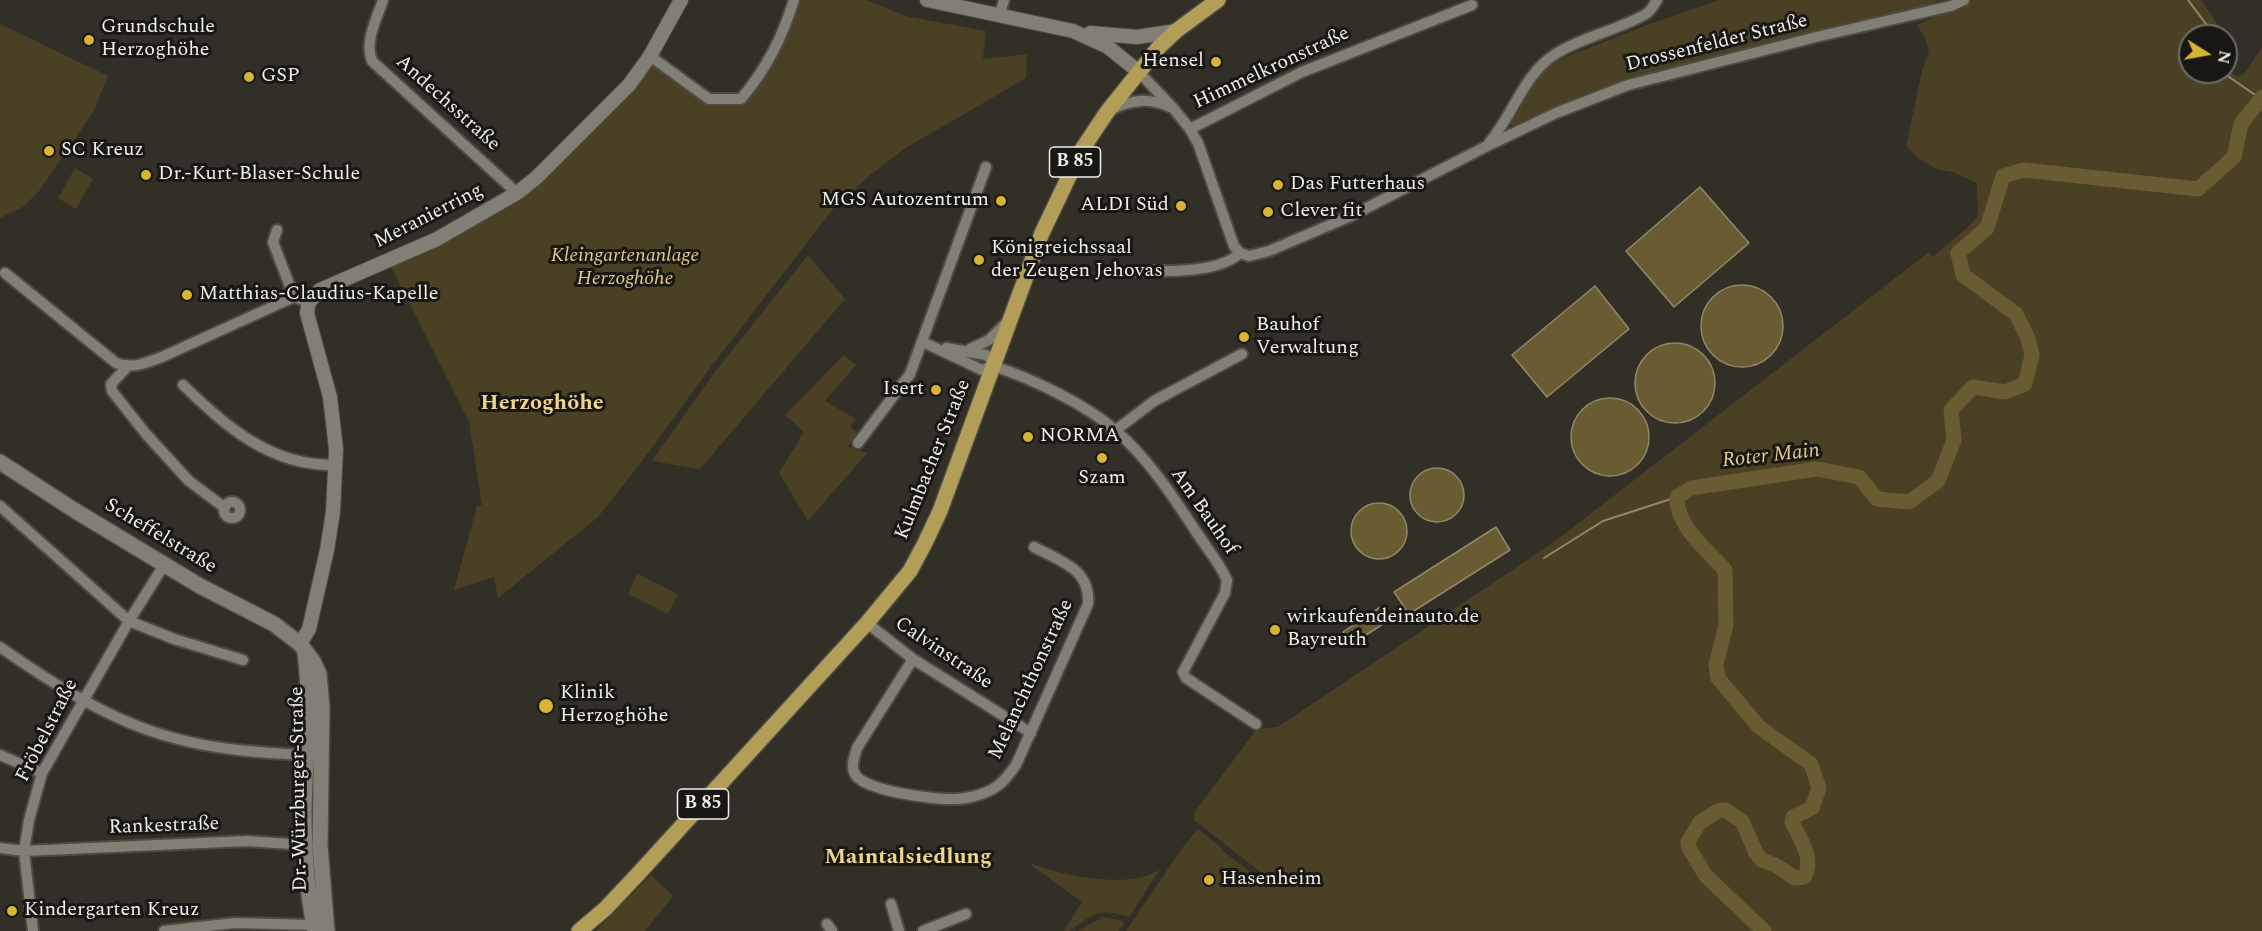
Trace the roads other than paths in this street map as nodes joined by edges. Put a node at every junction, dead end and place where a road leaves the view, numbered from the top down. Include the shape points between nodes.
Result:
1 (383, 0) edge
2 (681, 0) edge
3 (794, 0) edge
4 (927, 0) edge
5 (1004, 0) edge
6 (1218, 0) edge
7 (1657, 0) edge
8 (1964, 0) edge
9 (1472, 5) dead end
10 (1000, 14) junction
11 (1073, 31) junction
12 (1176, 32) junction
13 (650, 56) junction
14 (1139, 72) junction
15 (1173, 108) junction
16 (1107, 112) junction
17 (1190, 129) junction
18 (1487, 146) junction
19 (986, 167) dead end
20 (517, 193) junction
21 (277, 230) dead end
22 (1240, 253) junction
23 (1135, 272) dead end
24 (5, 273) dead end
25 (294, 297) junction
26 (309, 302) junction
27 (1010, 320) junction
28 (922, 342) junction
29 (937, 347) junction
30 (965, 350) junction
31 (1242, 354) dead end
32 (993, 366) junction
33 (127, 367) junction
34 (183, 385) dead end
35 (1116, 430) junction
36 (858, 443) dead end
37 (0, 462) edge
38 (335, 465) junction
39 (0, 506) edge
40 (225, 508) dead end
41 (1034, 547) dead end
42 (164, 565) junction
43 (129, 621) junction
44 (867, 623) junction
45 (0, 647) edge
46 (302, 647) junction
47 (914, 659) junction
48 (243, 660) dead end
49 (83, 699) junction
50 (1256, 724) dead end
51 (1031, 733) junction
52 (0, 755) edge
53 (306, 755) junction
54 (42, 773) junction
55 (305, 845) junction
56 (0, 848) edge
57 (24, 851) junction
58 (891, 904) dead end
59 (966, 914) dead end
60 (319, 929) edge
61 (33, 931) edge
62 (164, 931) edge
63 (579, 931) edge
64 (899, 931) edge
65 (923, 931) edge

1 - 20 street, Andechsstraße via 370,40 372,61
2 - 13 street, Meranierring
3 - 13 street via 761,75 741,99 709,99
4 - 10 street, Himmelkronstraße
5 - 10 street
6 - 12 main road, B 85
7 - 18 street, Drossenfelder Straße via 1647,13 1573,44 1541,65
8 - 18 street, Drossenfelder Straße via 1628,85
9 - 17 street, Himmelkronstraße via 1302,72
10 - 11 street, Himmelkronstraße
11 - 12 street via 1137,37
11 - 14 street, Himmelkronstraße via 1108,47
12 - 14 main road, Kulmbacher Straße / B 85
13 - 20 street, Meranierring via 597,118
14 - 15 street, Himmelkronstraße
14 - 16 main road, Kulmbacher Straße / B 85
15 - 16 street via 1144,100
15 - 17 street, Himmelkronstraße
16 - 27 main road, Kulmbacher Straße / B 85 via 1060,193
17 - 22 street, Himmelkronstraße
18 - 22 street, Drossenfelder Straße via 1351,216 1258,255
19 - 28 street
20 - 26 street, Meranierring via 438,239 320,290
21 - 25 street via 273,242
22 - 23 street, Drossenfelder Straße via 1234,259 1207,267
24 - 33 street via 116,363
25 - 26 street
25 - 33 street via 162,357
26 - 38 street, Dr.-Würzburger-Straße via 307,313 330,397
27 - 30 street via 983,344
27 - 32 main road, Kulmbacher Straße / B 85
28 - 29 street
28 - 36 street via 904,384
29 - 30 street
29 - 32 street via 982,370
30 - 32 street via 988,356
31 - 35 street via 1154,401
32 - 35 street, Am Bauhof via 1063,397
32 - 44 main road, Kulmbacher Straße / B 85 via 925,543 910,571
33 - 40 street via 111,384 112,391 189,481
34 - 38 street via 233,431 256,445 292,459
35 - 50 street, Am Bauhof via 1175,501 1227,579 1225,593 1183,672 1186,678
37 - 42 main road, Scheffelstraße
38 - 46 street, Dr.-Würzburger-Straße via 327,550
39 - 43 street
41 - 51 street, Melanchthonstraße via 1080,574 1089,598
42 - 43 street, Fröbelstraße
42 - 46 main road, Scheffelstraße via 274,624
43 - 48 street
43 - 49 street, Fröbelstraße
44 - 47 street, Calvinstraße
44 - 63 main road, Kulmbacher Straße / B 85 via 619,895
45 - 49 street
46 - 53 main road, Dr.-Würzburger-Straße via 307,682
46 - 60 main road, Dr.-Würzburger-Straße via 319,674
47 - 51 street, Calvinstraße
47 - 51 street, Melanchthonstraße via 857,748 853,770 861,782 880,789 956,800 984,793 1001,784 1016,765
49 - 53 street via 131,723 174,738 236,750
49 - 54 street, Fröbelstraße
52 - 54 street
53 - 55 main road, Dr.-Würzburger-Straße
54 - 57 street, Fröbelstraße
55 - 57 street, Rankestraße via 247,841
55 - 60 main road, Dr.-Würzburger-Straße via 307,883
56 - 57 street, Rankestraße
57 - 61 street, Fröbelstraße
58 - 64 street
59 - 65 street
60 - 62 street via 235,923

